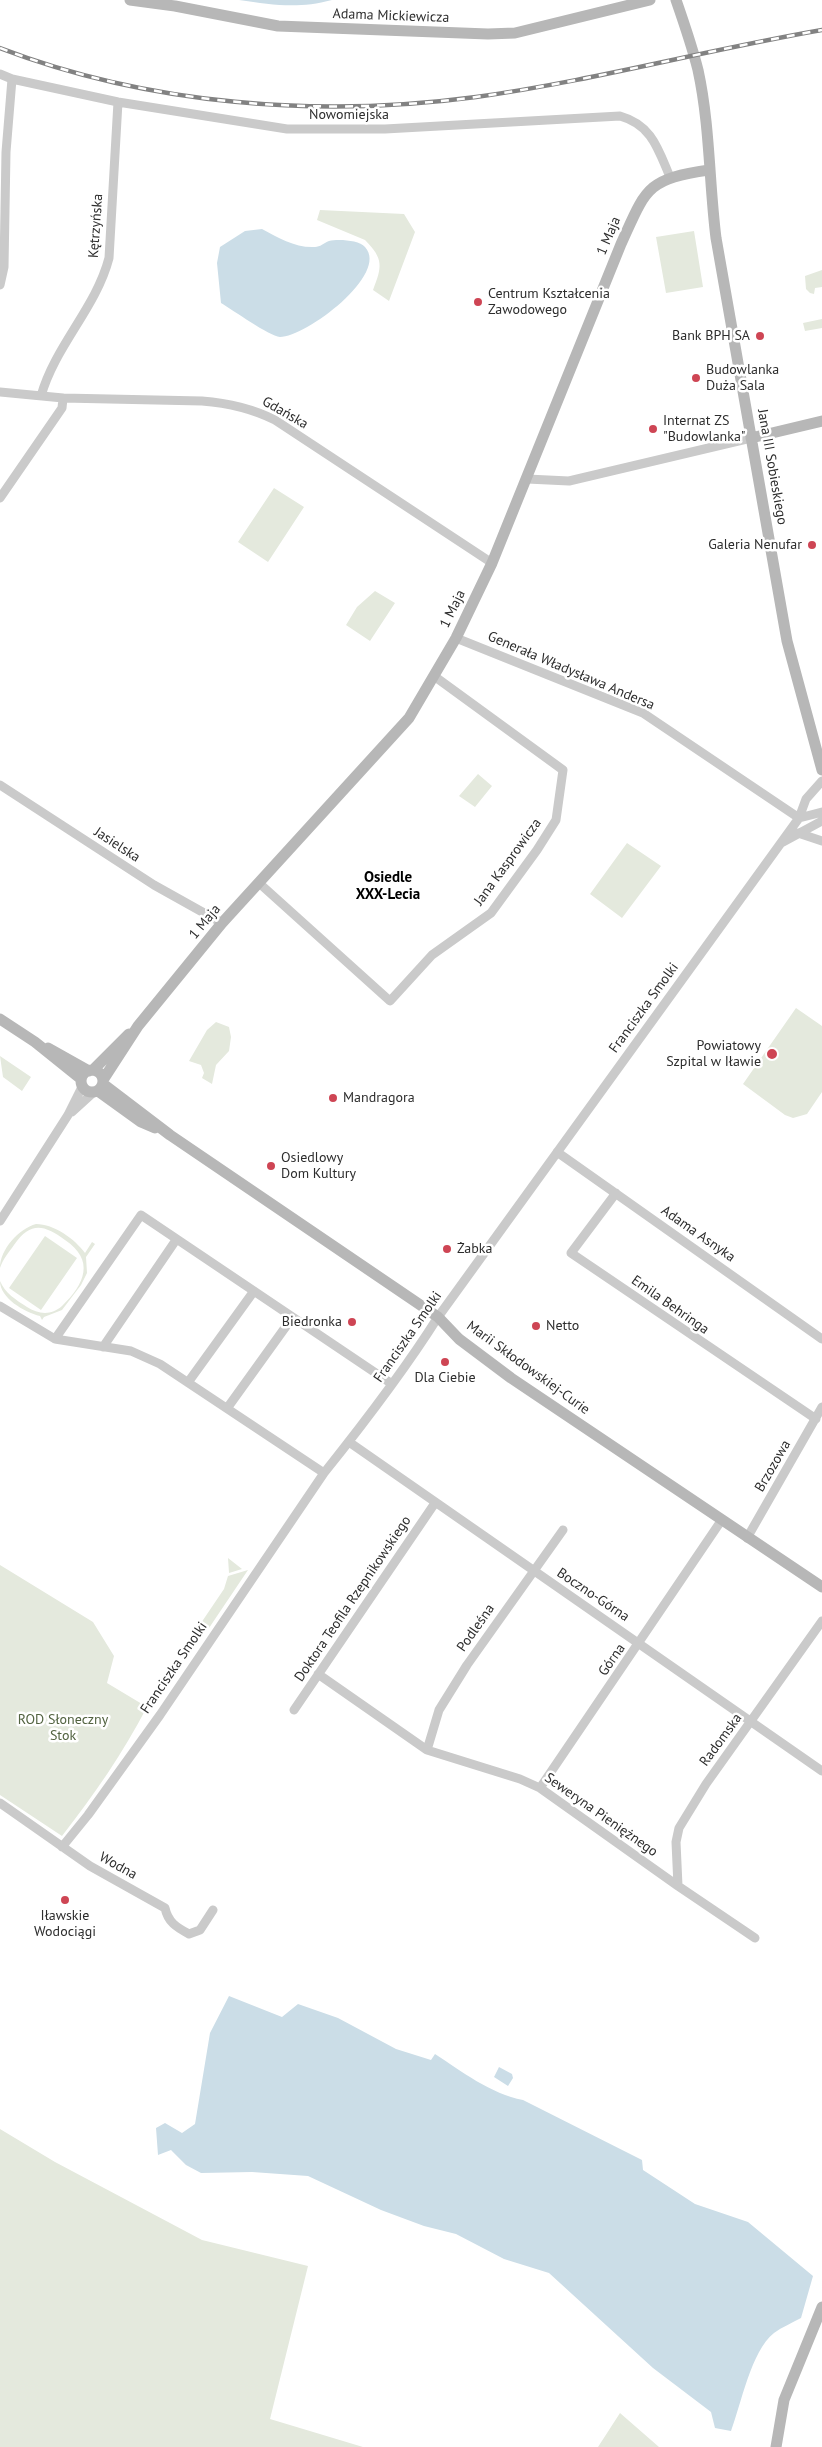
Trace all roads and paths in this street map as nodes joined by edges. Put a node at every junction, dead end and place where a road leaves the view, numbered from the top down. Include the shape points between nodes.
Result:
1 (130, 0) edge
2 (650, 0) edge
3 (676, 0) edge
4 (0, 74) edge
5 (12, 78) junction
6 (118, 102) junction
7 (709, 170) junction
8 (670, 177) junction
9 (0, 286) edge
10 (0, 392) edge
11 (42, 396) junction
12 (63, 398) junction
13 (822, 421) edge
14 (751, 438) junction
15 (527, 479) junction
16 (0, 498) edge
17 (492, 563) junction
18 (456, 638) junction
19 (434, 676) junction
20 (822, 764) edge
21 (822, 782) edge
22 (0, 785) edge
23 (822, 812) edge
24 (798, 818) junction
25 (822, 821) edge
26 (798, 834) junction
27 (822, 841) edge
28 (778, 845) junction
29 (259, 883) junction
30 (222, 923) junction
31 (0, 1019) edge
32 (138, 1026) junction
33 (86, 1077) junction
34 (99, 1087) junction
35 (68, 1115) junction
36 (557, 1152) junction
37 (616, 1193) junction
38 (0, 1221) edge
39 (176, 1240) junction
40 (254, 1291) junction
41 (0, 1306) edge
42 (438, 1317) junction
43 (292, 1318) junction
44 (55, 1339) junction
45 (822, 1339) edge
46 (103, 1347) junction
47 (189, 1381) junction
48 (392, 1384) junction
49 (228, 1407) junction
50 (822, 1407) edge
51 (816, 1419) junction
52 (349, 1442) junction
53 (324, 1473) junction
54 (435, 1503) junction
55 (721, 1521) junction
56 (563, 1530) dead end
57 (747, 1538) junction
58 (532, 1570) junction
59 (822, 1587) edge
60 (822, 1621) edge
61 (640, 1643) junction
62 (318, 1674) junction
63 (294, 1710) dead end
64 (752, 1721) junction
65 (427, 1750) junction
66 (822, 1771) edge
67 (540, 1788) junction
68 (0, 1803) edge
69 (62, 1847) junction
70 (678, 1886) junction
71 (213, 1910) dead end
72 (755, 1938) dead end
73 (822, 2307) edge
74 (776, 2447) edge

1 - 2 street, Adama Mickiewicza via 278,26 488,34 515,33
3 - 7 street, Jana III Sobieskiego via 698,69
4 - 5 street, Nowomiejska
5 - 6 street, Nowomiejska
5 - 9 street via 6,152 4,267
6 - 8 street, Nowomiejska via 287,129 385,129 620,116 638,123 649,134
6 - 11 street, Kętrzyńska via 109,258 104,276 49,373
7 - 8 street, 1 Maja
7 - 14 street, Jana III Sobieskiego via 716,238
8 - 15 street, 1 Maja via 645,195 635,214
10 - 11 street, Gdańska
11 - 12 street, Gdańska
12 - 16 street via 62,408
12 - 17 street, Gdańska via 202,401 257,411
13 - 14 street
14 - 15 street via 569,481
14 - 20 street, Jana III Sobieskiego via 788,641
15 - 17 street, 1 Maja
17 - 18 street, 1 Maja
18 - 19 street, 1 Maja
18 - 24 street, Generała Władysława Andersa via 643,713
19 - 29 street, 1 Maja via 396,734
19 - 29 street, Jana Kasprowicza via 564,770 556,820 491,913 432,955 390,1001
21 - 24 street, Franciszka Smolki via 806,799
22 - 30 street, Jasielska via 154,885
23 - 24 street
24 - 28 street, Franciszka Smolki
25 - 26 street, Franciszka Smolki
26 - 27 street
26 - 28 street, Franciszka Smolki
28 - 36 street, Franciszka Smolki
29 - 30 street, 1 Maja
30 - 32 street, 1 Maja
31 - 33 street
32 - 33 street, 1 Maja
32 - 34 street, 1 Maja
33 - 34 street
33 - 34 street via 100,1073
33 - 35 street, 1 Maja
34 - 35 street, 1 Maja
34 - 42 street, Marii Skłodowskiej-Curie via 141,1122 170,1135
35 - 38 street, 1 Maja
36 - 37 street, Adama Asnyka
36 - 42 street, Franciszka Smolki
37 - 45 street, Adama Asnyka
37 - 51 street, Emila Behringa via 571,1253
39 - 40 street
39 - 44 street via 141,1215
39 - 46 street
40 - 43 street
40 - 47 street
41 - 44 street
42 - 48 street, Franciszka Smolki
42 - 55 street, Marii Skłodowskiej-Curie via 459,1339 497,1367
43 - 48 street
43 - 49 street
44 - 46 street
46 - 47 street via 146,1356
47 - 49 street
48 - 52 street, Franciszka Smolki
49 - 53 street
50 - 51 street, Brzozowa
51 - 57 street, Brzozowa
52 - 53 street, Franciszka Smolki
52 - 54 street, Boczno-Górna
53 - 69 street, Franciszka Smolki via 160,1715
54 - 58 street, Boczno-Górna
54 - 62 street, Doktora Teofila Rzepnikowskiego
55 - 57 street, Marii Skłodowskiej-Curie
55 - 61 street, Górna
56 - 58 street, Podleśna
57 - 59 street, Marii Skłodowskiej-Curie
58 - 61 street, Boczno-Górna
58 - 65 street, Podleśna via 439,1710
60 - 64 street, Radomska
61 - 64 street, Boczno-Górna
61 - 67 street, Górna
62 - 63 street, Doktora Teofila Rzepnikowskiego
62 - 65 street, Seweryna Pieniężnego
64 - 66 street, Boczno-Górna
64 - 70 street, Radomska via 679,1828 676,1842
65 - 67 street, Seweryna Pieniężnego
67 - 70 street, Seweryna Pieniężnego
68 - 69 street, Wodna
69 - 71 street, Wodna via 165,1908 168,1919 189,1934 200,1930
70 - 72 street, Seweryna Pieniężnego
73 - 74 street via 784,2400

